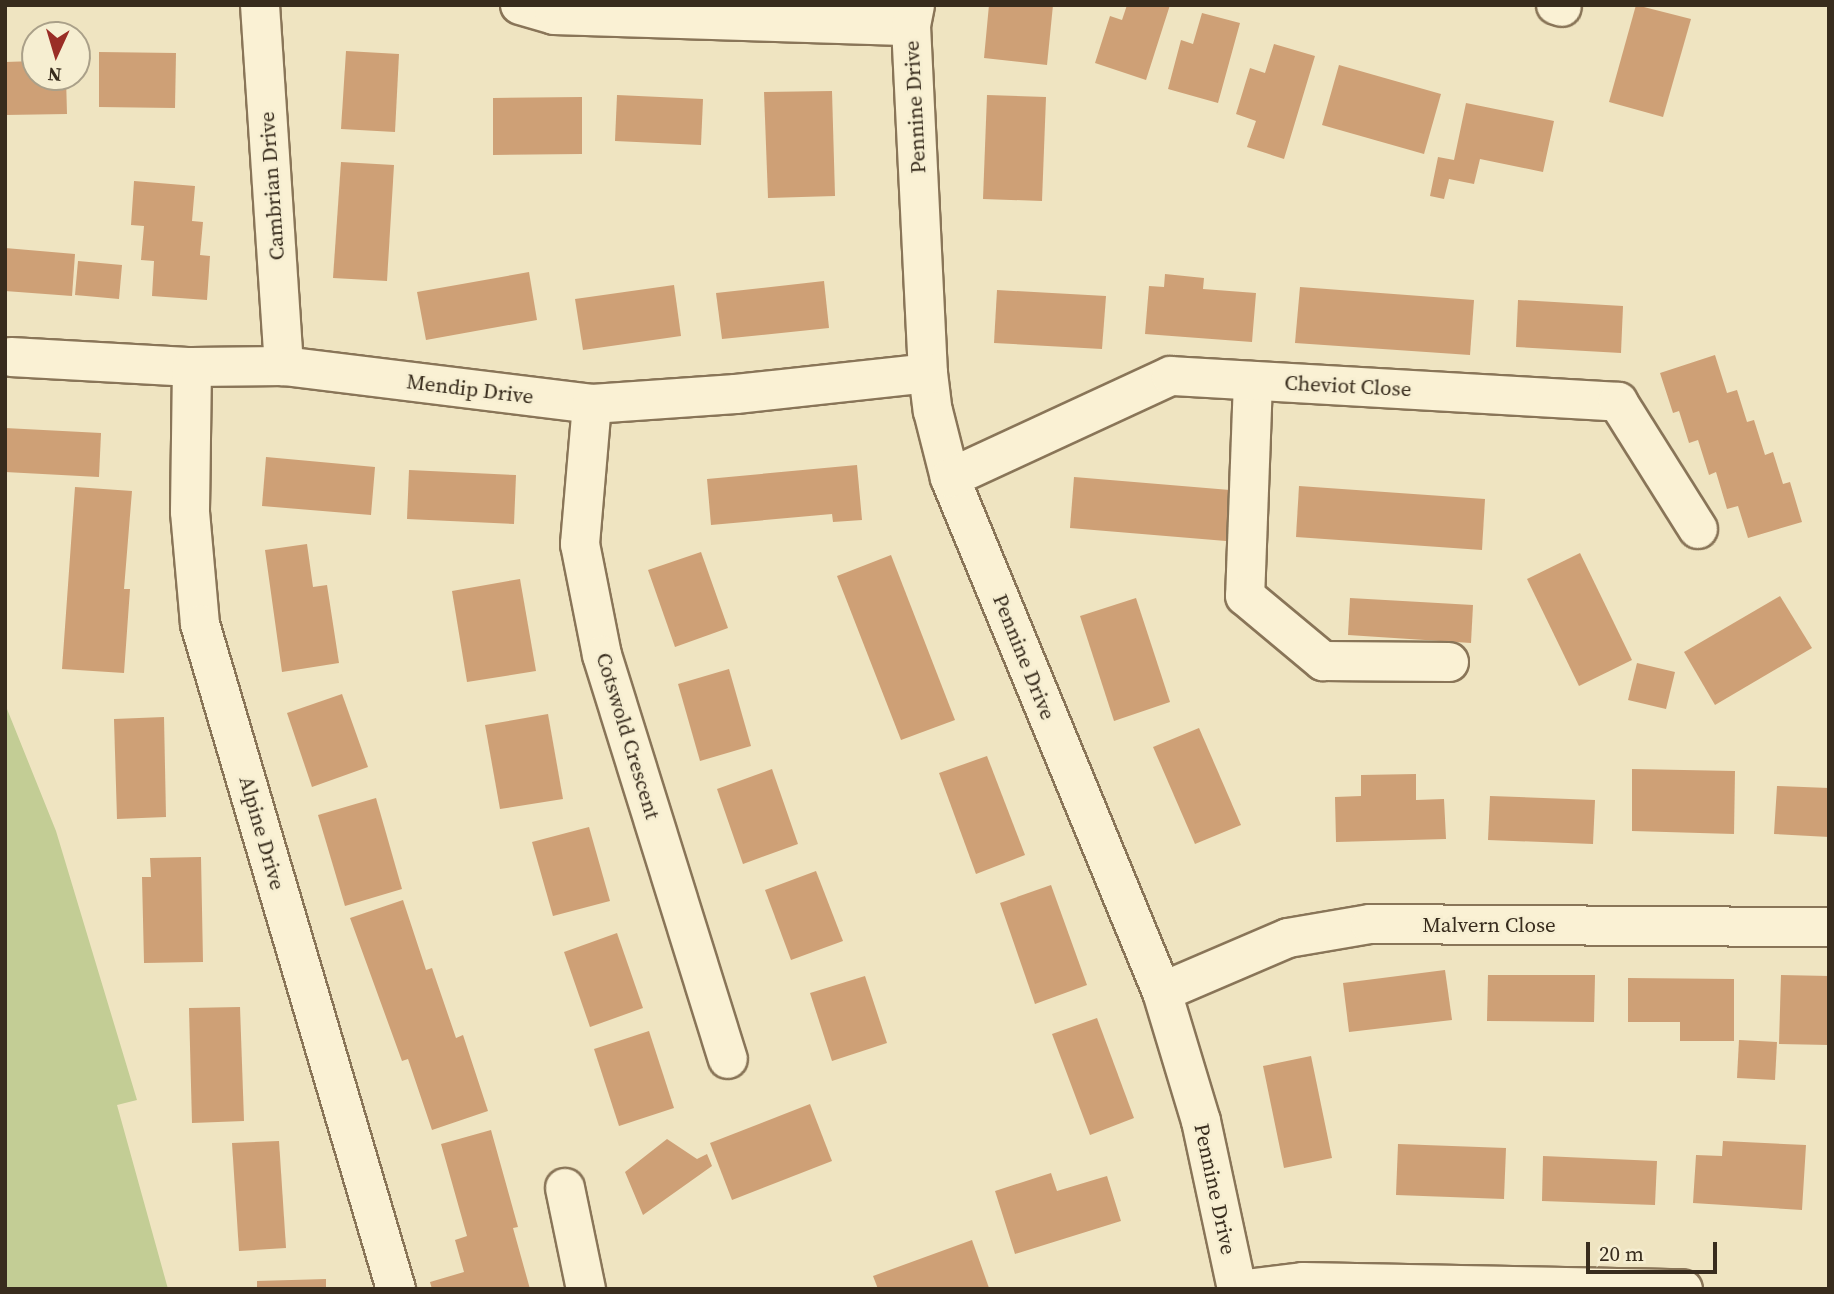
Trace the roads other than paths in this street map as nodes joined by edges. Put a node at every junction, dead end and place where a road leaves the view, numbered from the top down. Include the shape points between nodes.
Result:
1 (260, 5) edge
2 (520, 5) edge
3 (913, 15) edge
4 (11, 357) dead end
5 (284, 366) junction
6 (192, 367) junction
7 (928, 373) junction
8 (1253, 381) junction
9 (592, 404) junction
10 (950, 478) junction
11 (1698, 529) dead end
12 (1449, 662) dead end
13 (1829, 927) edge
14 (1162, 992) junction
15 (728, 1059) dead end
16 (565, 1188) dead end
17 (396, 1289) edge
18 (586, 1289) edge
19 (1237, 1289) edge
20 (1246, 1289) edge
21 (1683, 1289) edge

1 - 5 street, Cambrian Drive
2 - 3 street via 554,15
3 - 7 street, Pennine Drive
4 - 6 street, Mendip Drive
5 - 6 street, Mendip Drive
5 - 9 street, Mendip Drive
6 - 17 street, Alpine Drive via 190,512 200,624
7 - 9 street, Mendip Drive
7 - 10 street, Pennine Drive
8 - 10 street, Cheviot Close via 1171,376
8 - 11 street, Cheviot Close via 1618,402
8 - 12 street via 1245,596 1323,661
9 - 15 street, Cotswold Crescent via 580,544 602,655
10 - 14 street, Pennine Drive
13 - 14 street, Malvern Close via 1370,924 1288,938
14 - 19 street, Pennine Drive via 1201,1121
16 - 18 street
20 - 21 street via 1316,1282

